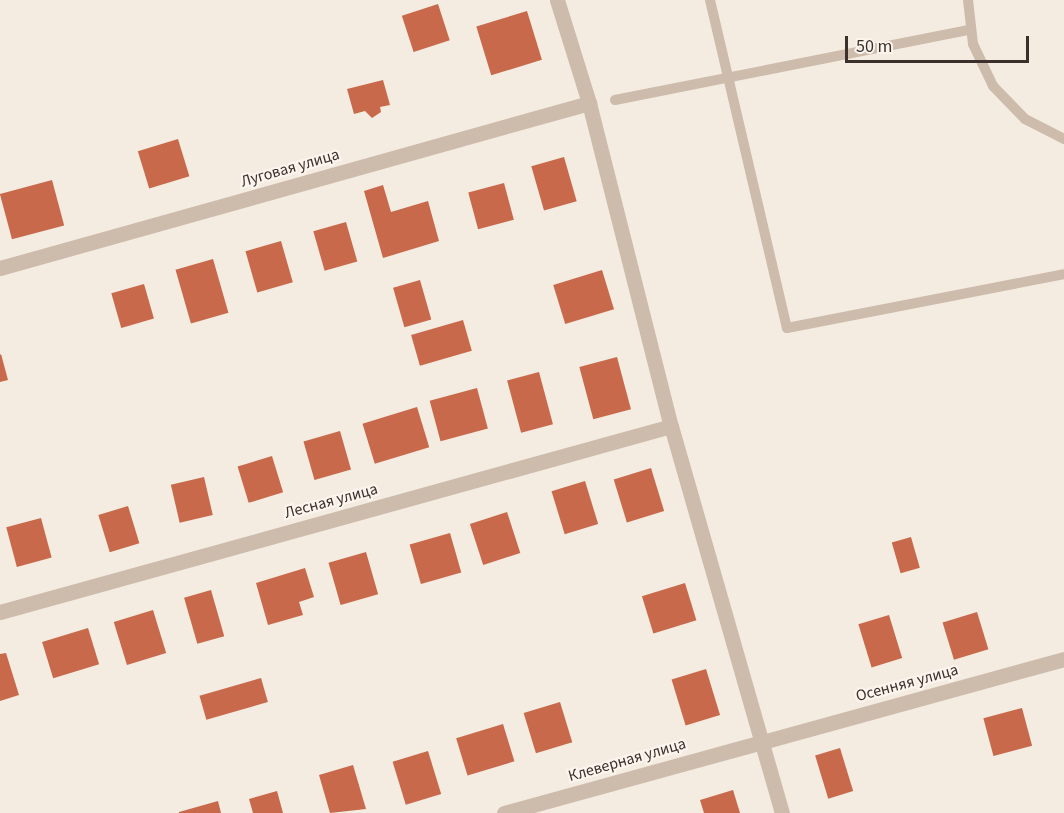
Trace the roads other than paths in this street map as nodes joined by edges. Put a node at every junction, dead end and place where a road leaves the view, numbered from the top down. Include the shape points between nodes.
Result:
1 (557, 0) edge
2 (710, 0) edge
3 (968, 0) edge
4 (970, 30) junction
5 (727, 78) junction
6 (615, 100) dead end
7 (589, 103) junction
8 (1064, 139) edge
9 (0, 268) edge
10 (1064, 273) edge
11 (671, 426) junction
12 (0, 612) edge
13 (1064, 659) edge
14 (760, 741) junction
15 (504, 813) edge
16 (782, 813) edge

1 - 7 street
2 - 5 lane
3 - 4 lane
4 - 5 lane
4 - 8 lane via 981,66 1007,104
5 - 6 lane
5 - 10 lane via 787,328
7 - 9 street, Луговая улица
7 - 11 street
11 - 12 street, Лесная улица
11 - 14 street
13 - 14 street, Осенняя улица
14 - 15 street, Клеверная улица
14 - 16 street

